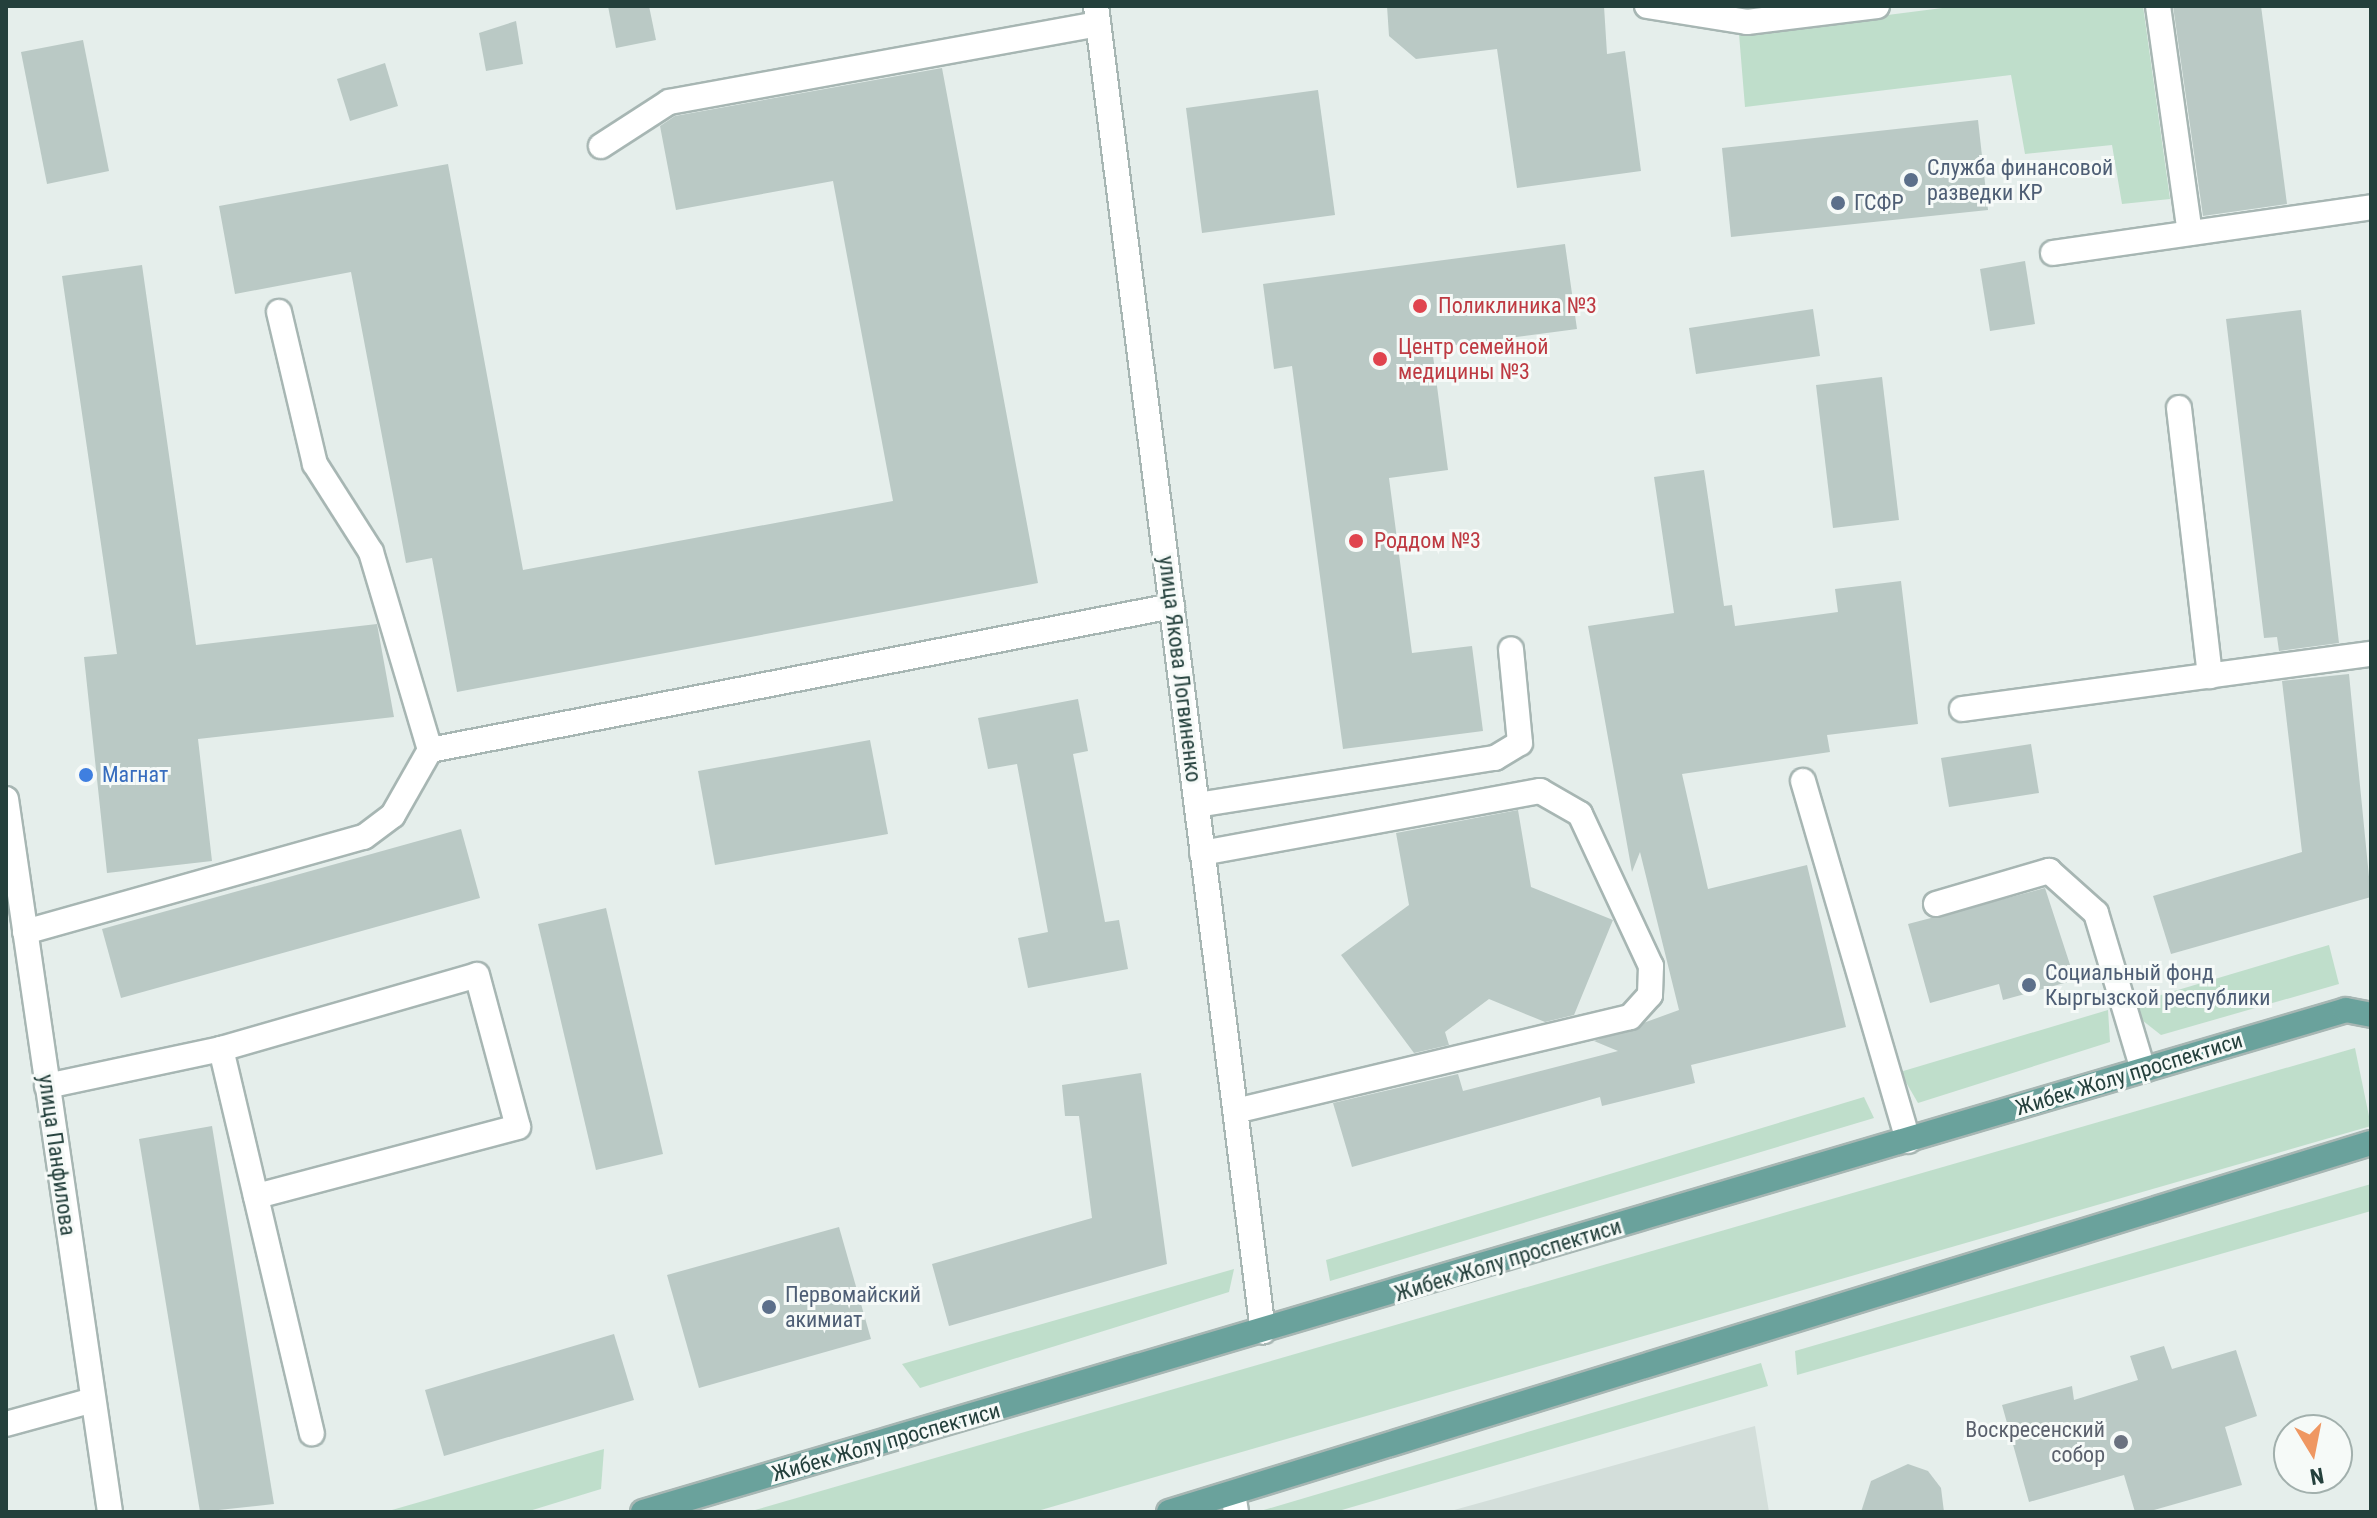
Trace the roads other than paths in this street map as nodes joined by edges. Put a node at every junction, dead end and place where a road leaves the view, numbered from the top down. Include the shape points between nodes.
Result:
1 (1647, 6) edge
2 (1877, 6) edge
3 (2158, 6) edge
4 (1097, 15) edge
5 (601, 146) dead end
6 (2371, 207) edge
7 (2190, 233) junction
8 (2053, 253) dead end
9 (279, 312) dead end
10 (2179, 408) dead end
11 (1172, 606) junction
12 (1511, 649) dead end
13 (2371, 654) edge
14 (2210, 676) junction
15 (1962, 709) dead end
16 (430, 750) junction
17 (1803, 781) dead end
18 (6, 799) edge
19 (1197, 805) junction
20 (1202, 853) junction
21 (1936, 904) dead end
22 (20, 949) edge
23 (2371, 1015) edge
24 (221, 1049) junction
25 (2143, 1070) junction
26 (47, 1086) junction
27 (1236, 1111) junction
28 (1908, 1141) junction
29 (2371, 1143) edge
30 (256, 1196) junction
31 (1263, 1332) junction
32 (93, 1400) junction
33 (6, 1424) edge
34 (312, 1433) dead end
35 (1234, 1503) edge
36 (110, 1512) edge
37 (643, 1512) edge
38 (1169, 1512) edge

1 - 2 street via 1747,22
3 - 7 street
4 - 5 street via 669,102
4 - 11 street, улица Якова Логвиненко
6 - 7 street
7 - 8 street
9 - 16 street via 315,464 371,552
10 - 14 street
11 - 16 street
11 - 19 street, улица Якова Логвиненко
12 - 19 street via 1520,743 1495,758
13 - 14 street
14 - 15 street
16 - 22 street via 393,815 364,837
17 - 28 street
18 - 22 street, улица Панфилова
19 - 20 street, улица Якова Логвиненко
20 - 27 street, улица Якова Логвиненко
20 - 27 street via 1540,791 1580,814 1651,966 1650,995 1630,1017
21 - 25 street via 2049,871 2096,913
22 - 26 street, улица Панфилова
23 - 25 main road, Жибек Жолу проспектиси via 2346,1010
24 - 26 street
24 - 30 street
24 - 30 street via 477,975 518,1127
25 - 28 main road, Жибек Жолу проспектиси
26 - 32 street, улица Панфилова
27 - 31 street, улица Якова Логвиненко
28 - 31 main road, Жибек Жолу проспектиси
29 - 35 main road
30 - 34 street
31 - 37 main road, Жибек Жолу проспектиси
32 - 33 street
32 - 36 street, улица Панфилова
35 - 38 main road

